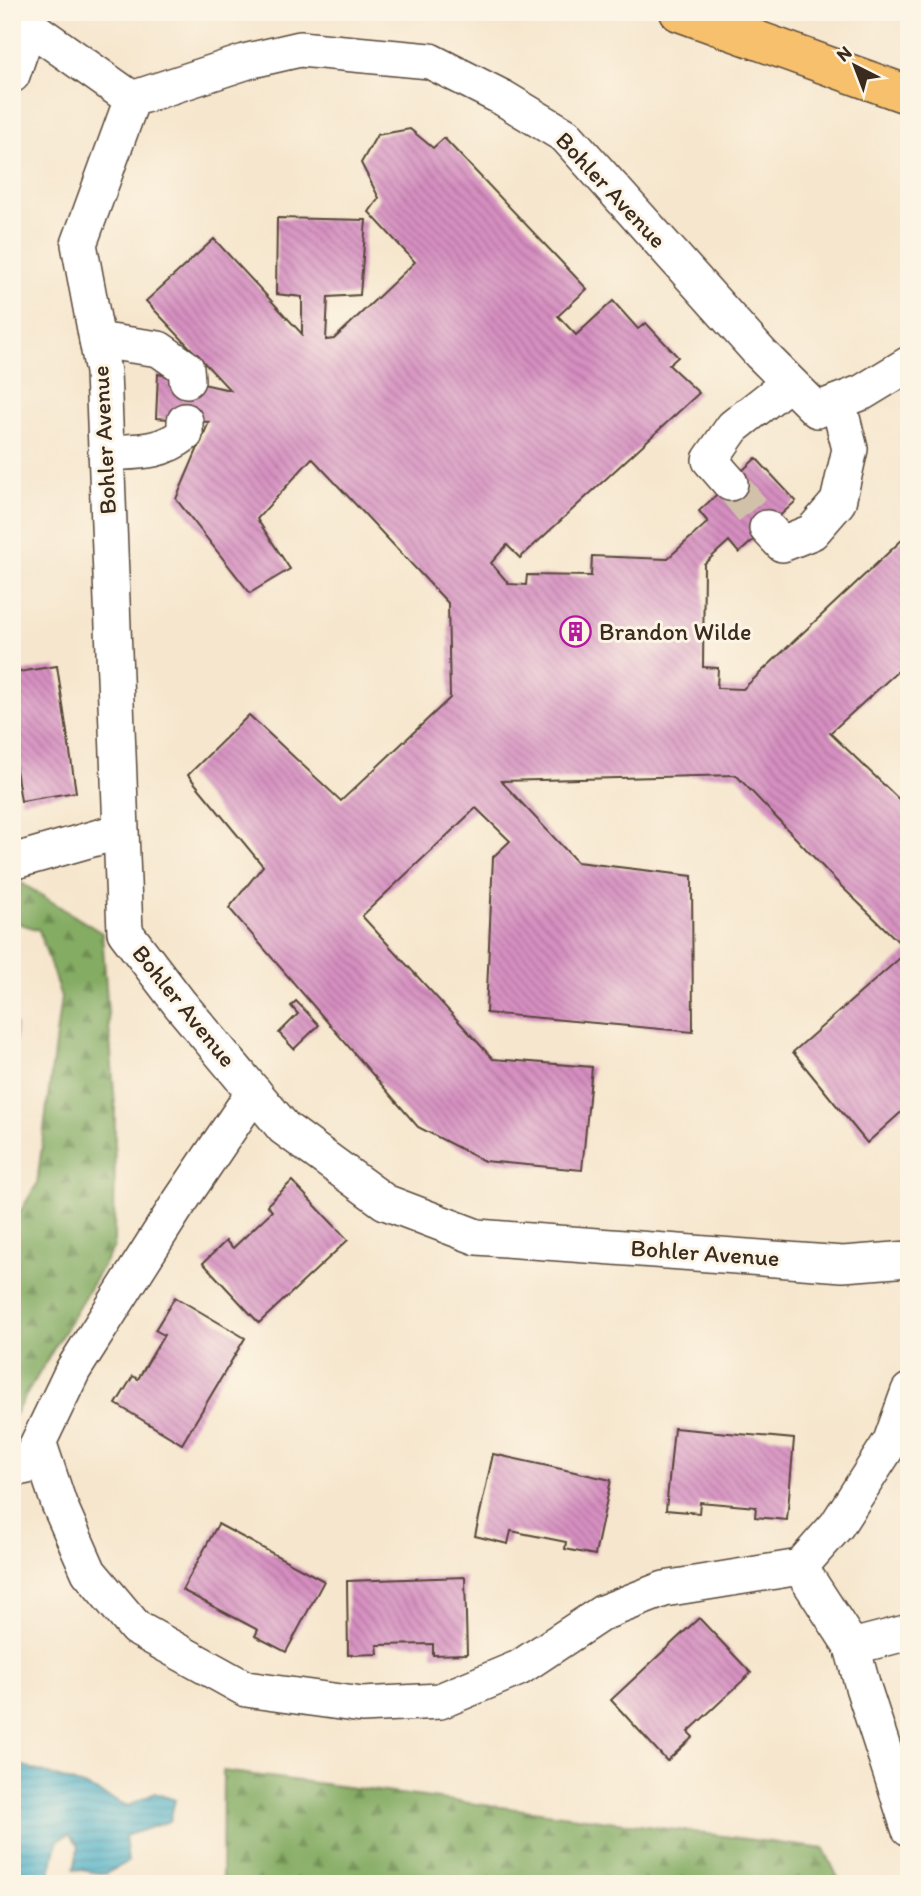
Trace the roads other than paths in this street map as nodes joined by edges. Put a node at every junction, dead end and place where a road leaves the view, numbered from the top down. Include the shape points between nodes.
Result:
1 (683, 13) edge
2 (22, 19) edge
3 (12, 75) edge
4 (909, 95) edge
5 (132, 99) junction
6 (97, 340) junction
7 (909, 364) edge
8 (187, 380) dead end
9 (789, 383) junction
10 (838, 402) junction
11 (185, 421) dead end
12 (106, 453) junction
13 (730, 483) tunnel mouth
14 (767, 528) tunnel mouth
15 (120, 831) junction
16 (12, 862) edge
17 (254, 1092) junction
18 (909, 1259) edge
19 (909, 1391) edge
20 (39, 1444) junction
21 (12, 1469) edge
22 (800, 1567) junction
23 (909, 1632) edge
24 (852, 1647) junction
25 (909, 1828) edge

1 - 4 main road
2 - 3 street
2 - 5 street
5 - 6 street, Bohler Avenue via 79,244
5 - 9 street, Bohler Avenue via 300,48 430,61 566,136
6 - 8 street via 159,349 186,368
6 - 12 street, Bohler Avenue
7 - 10 street, Bohler Avenue
9 - 10 street, Bohler Avenue via 817,410
9 - 13 street via 733,427 710,460
10 - 14 street via 850,449 838,502 813,532 782,544
11 - 12 street via 185,433 169,446
12 - 15 street, Bohler Avenue
15 - 16 street
15 - 17 street, Bohler Avenue via 125,932
17 - 18 street, Bohler Avenue via 284,1128 385,1202 477,1237 843,1264
17 - 20 street via 73,1370
19 - 22 street via 891,1441 837,1525
20 - 21 street via 27,1466
20 - 22 street via 64,1516 96,1581 136,1628 246,1689 362,1705 440,1701 519,1668 602,1613 664,1589
22 - 24 street
23 - 24 street
24 - 25 street

